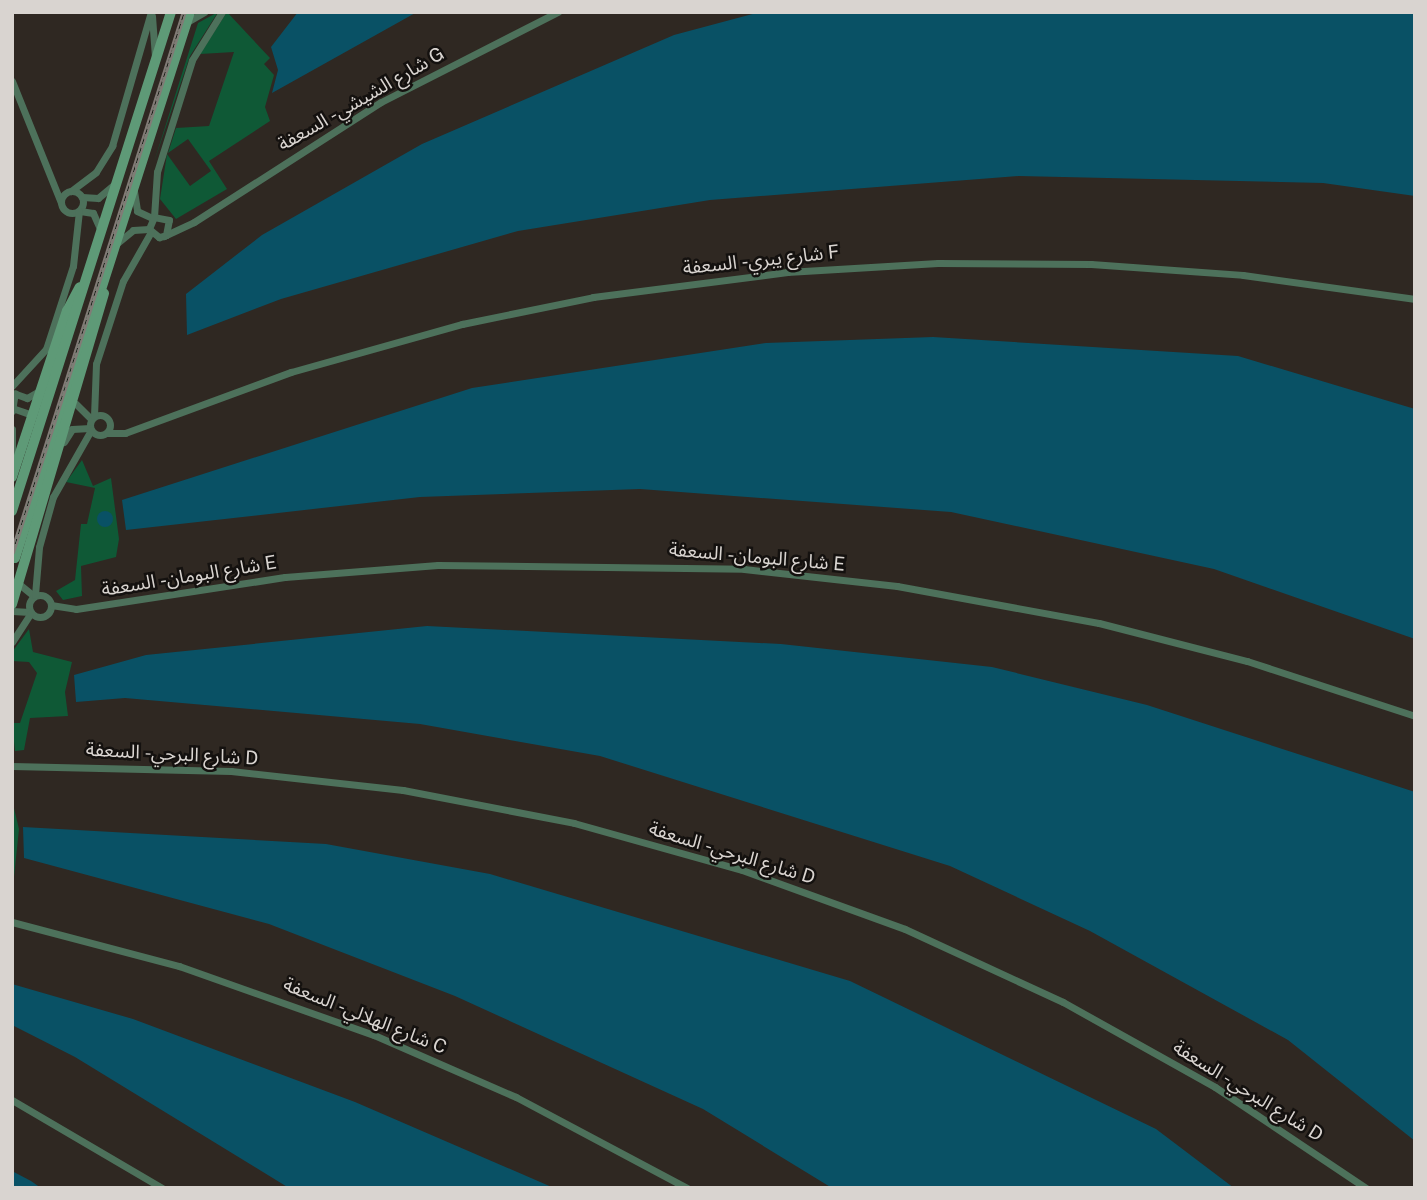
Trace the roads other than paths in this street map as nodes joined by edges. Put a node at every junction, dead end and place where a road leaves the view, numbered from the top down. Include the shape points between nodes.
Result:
1 (151, 12) edge
2 (171, 12) edge
3 (204, 12) edge
4 (222, 12) edge
5 (558, 12) edge
6 (190, 15) edge
7 (155, 61) junction
8 (12, 81) edge
9 (89, 179) junction
10 (52, 181) junction
11 (116, 183) junction
12 (134, 189) junction
13 (69, 191) junction
14 (157, 195) junction
15 (82, 196) junction
16 (61, 203) junction
17 (80, 211) junction
18 (67, 212) junction
19 (153, 217) junction
20 (168, 220) junction
21 (187, 225) junction
22 (150, 231) junction
23 (76, 232) junction
24 (101, 232) junction
25 (164, 236) junction
26 (116, 244) junction
27 (146, 248) junction
28 (104, 279) junction
29 (85, 282) junction
30 (1415, 299) edge
31 (14, 391) edge
32 (40, 391) junction
33 (95, 396) junction
34 (76, 404) junction
35 (13, 410) edge
36 (32, 415) junction
37 (105, 416) junction
38 (92, 423) junction
39 (110, 424) junction
40 (12, 429) edge
41 (130, 430) junction
42 (103, 434) junction
43 (64, 442) junction
44 (81, 450) junction
45 (12, 458) edge
46 (12, 477) edge
47 (12, 511) edge
48 (14, 561) edge
49 (38, 579) junction
50 (19, 584) junction
51 (34, 596) junction
52 (45, 596) junction
53 (12, 604) edge
54 (51, 605) junction
55 (82, 608) junction
56 (12, 611) edge
57 (30, 612) junction
58 (42, 617) junction
59 (23, 629) junction
60 (12, 642) edge
61 (1415, 716) edge
62 (15, 764) edge
63 (12, 922) edge
64 (12, 1100) edge
65 (163, 1188) edge
66 (687, 1188) edge
67 (1366, 1188) edge

1 - 7 street
1 - 9 street via 112,146
2 - 7 main road
3 - 6 street
4 - 14 street via 192,60 158,166
5 - 21 street, شارع الشيشي - السعفة G via 381,102
6 - 12 main road
7 - 11 main road
8 - 10 street
9 - 13 street
9 - 15 street
10 - 13 street
10 - 16 street
11 - 15 street via 98,198
11 - 24 main road
12 - 19 street via 137,211
12 - 26 main road
13 - 15 street
13 - 16 street
14 - 19 street
14 - 20 street
15 - 17 street
16 - 18 street
17 - 18 street
17 - 23 street
17 - 24 street via 93,214
18 - 23 street
19 - 20 street
19 - 22 street
20 - 21 street
20 - 25 street
21 - 25 street, شارع الشيشي - السعفة G
22 - 25 street
22 - 26 street via 133,230
22 - 27 street
23 - 31 street via 75,260 46,349
24 - 29 main road
25 - 27 street, شارع الشيشي - السعفة G
26 - 28 main road
27 - 33 street via 120,288 94,369
28 - 34 main road via 101,321
28 - 48 main road
29 - 32 main road via 66,311
29 - 47 main road
30 - 41 street, شارع يبري - السعفة F via 1243,275 1091,264 926,263 774,273 593,297 441,330 291,372
31 - 32 street via 30,397
31 - 35 street
32 - 36 main road
33 - 37 street
33 - 38 street
34 - 38 street
34 - 43 main road
35 - 36 street
36 - 46 main road
37 - 38 street
37 - 39 street
38 - 42 street
38 - 43 street via 72,429
38 - 44 street
39 - 41 street
39 - 42 street
40 - 45 street
41 - 42 street, شارع يبري - السعفة F
42 - 44 street
43 - 50 main road
44 - 49 street via 53,497 39,547
48 - 50 main road
49 - 51 street
49 - 52 street
50 - 51 street
50 - 53 main road
51 - 52 street
51 - 57 street
52 - 54 street
54 - 55 street, شارع البومان - السعفة E
54 - 58 street
55 - 58 street, شارع البومان - السعفة E
55 - 61 street, شارع البومان - السعفة E via 234,584 425,566 591,562 744,569 935,592 1098,622 1247,661
56 - 57 street
57 - 58 street
57 - 59 street
58 - 59 street
59 - 60 street
62 - 67 street, شارع البرحي - السعفة D via 230,771 393,789 574,823 742,870 905,929 1063,1002 1215,1087
63 - 66 street, شارع الهلالي - السعفة C via 179,966 350,1026 516,1097
64 - 65 street

